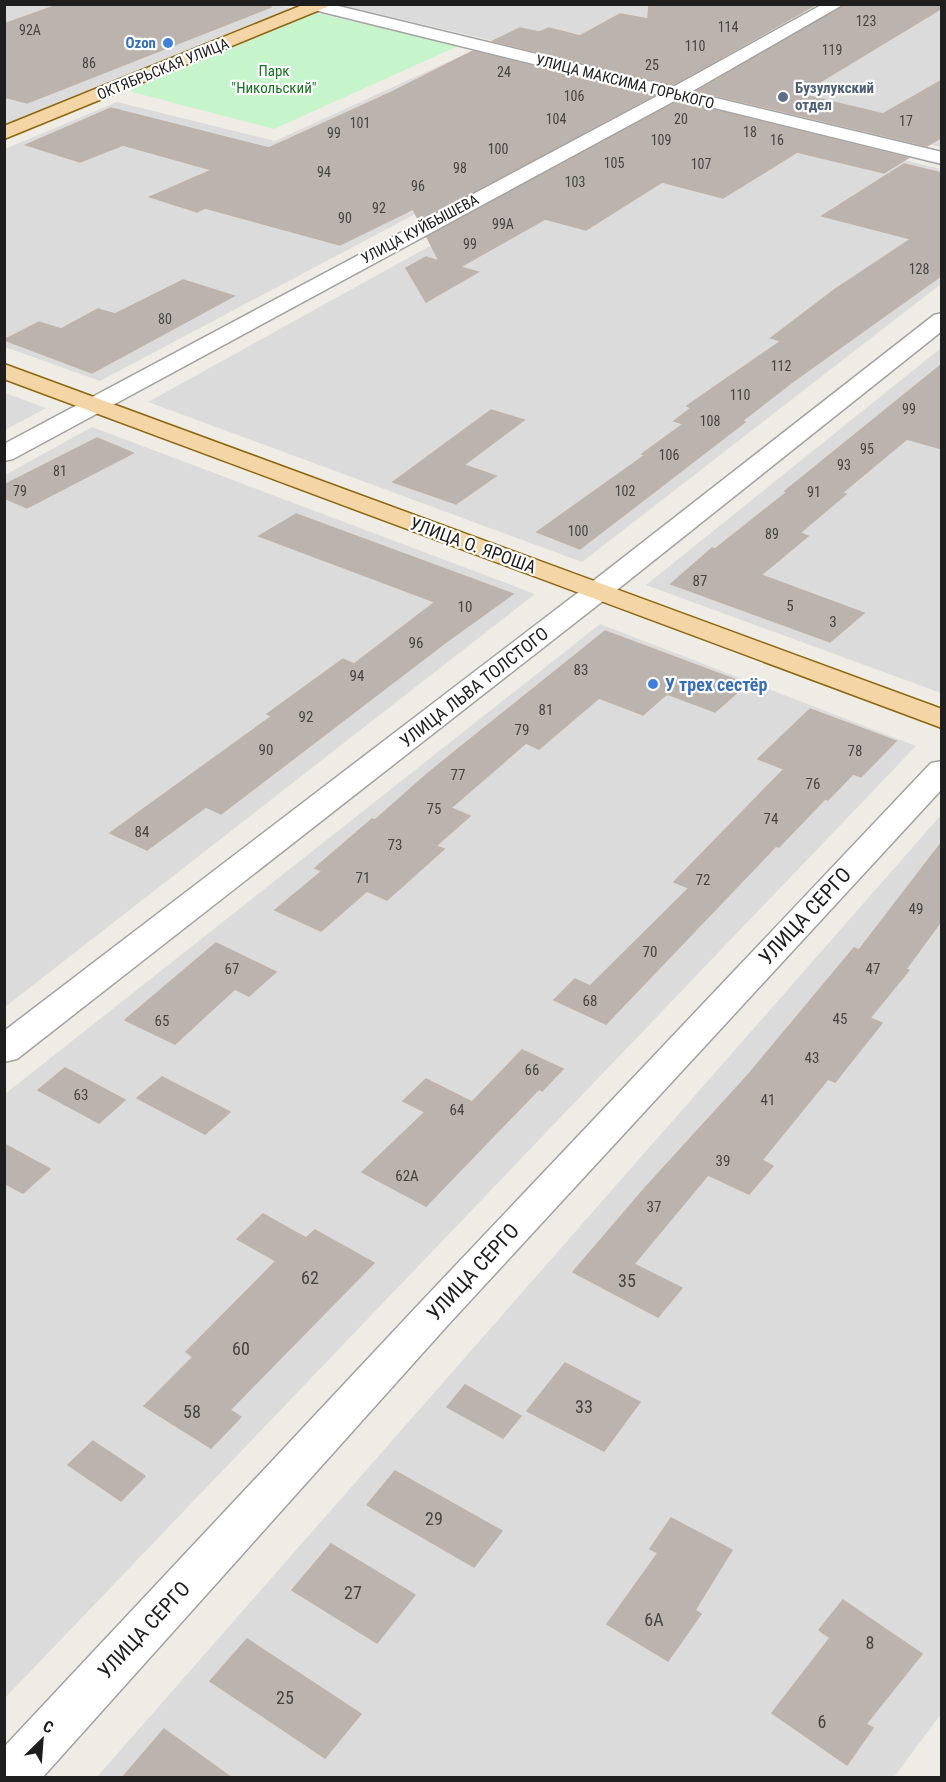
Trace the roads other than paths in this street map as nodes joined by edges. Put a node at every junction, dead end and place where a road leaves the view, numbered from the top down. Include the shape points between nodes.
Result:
1 (836, 4) edge
2 (315, 5) edge
3 (674, 94) junction
4 (4, 134) edge
5 (942, 158) edge
6 (942, 320) edge
7 (4, 370) edge
8 (97, 405) junction
9 (4, 454) edge
10 (598, 591) junction
11 (942, 719) edge
12 (942, 770) edge
13 (4, 1050) edge
14 (9, 1778) edge

1 - 3 street, УЛИЦА КУЙБЫШЕВА
2 - 3 street, УЛИЦА МАКСИМА ГОРЬКОГО
2 - 4 main road, ОКТЯБРЬСКАЯ УЛИЦА
3 - 5 street, УЛИЦА МАКСИМА ГОРЬКОГО
3 - 8 street, УЛИЦА КУЙБЫШЕВА
6 - 10 street, УЛИЦА ЛЬВА ТОЛСТОГО
7 - 8 main road, УЛИЦА О. ЯРОША
8 - 9 street, УЛИЦА КУЙБЫШЕВА
8 - 10 main road, УЛИЦА О. ЯРОША
10 - 11 main road, УЛИЦА О. ЯРОША
10 - 13 street, УЛИЦА ЛЬВА ТОЛСТОГО
12 - 14 street, УЛИЦА СЕРГО via 441,1306

